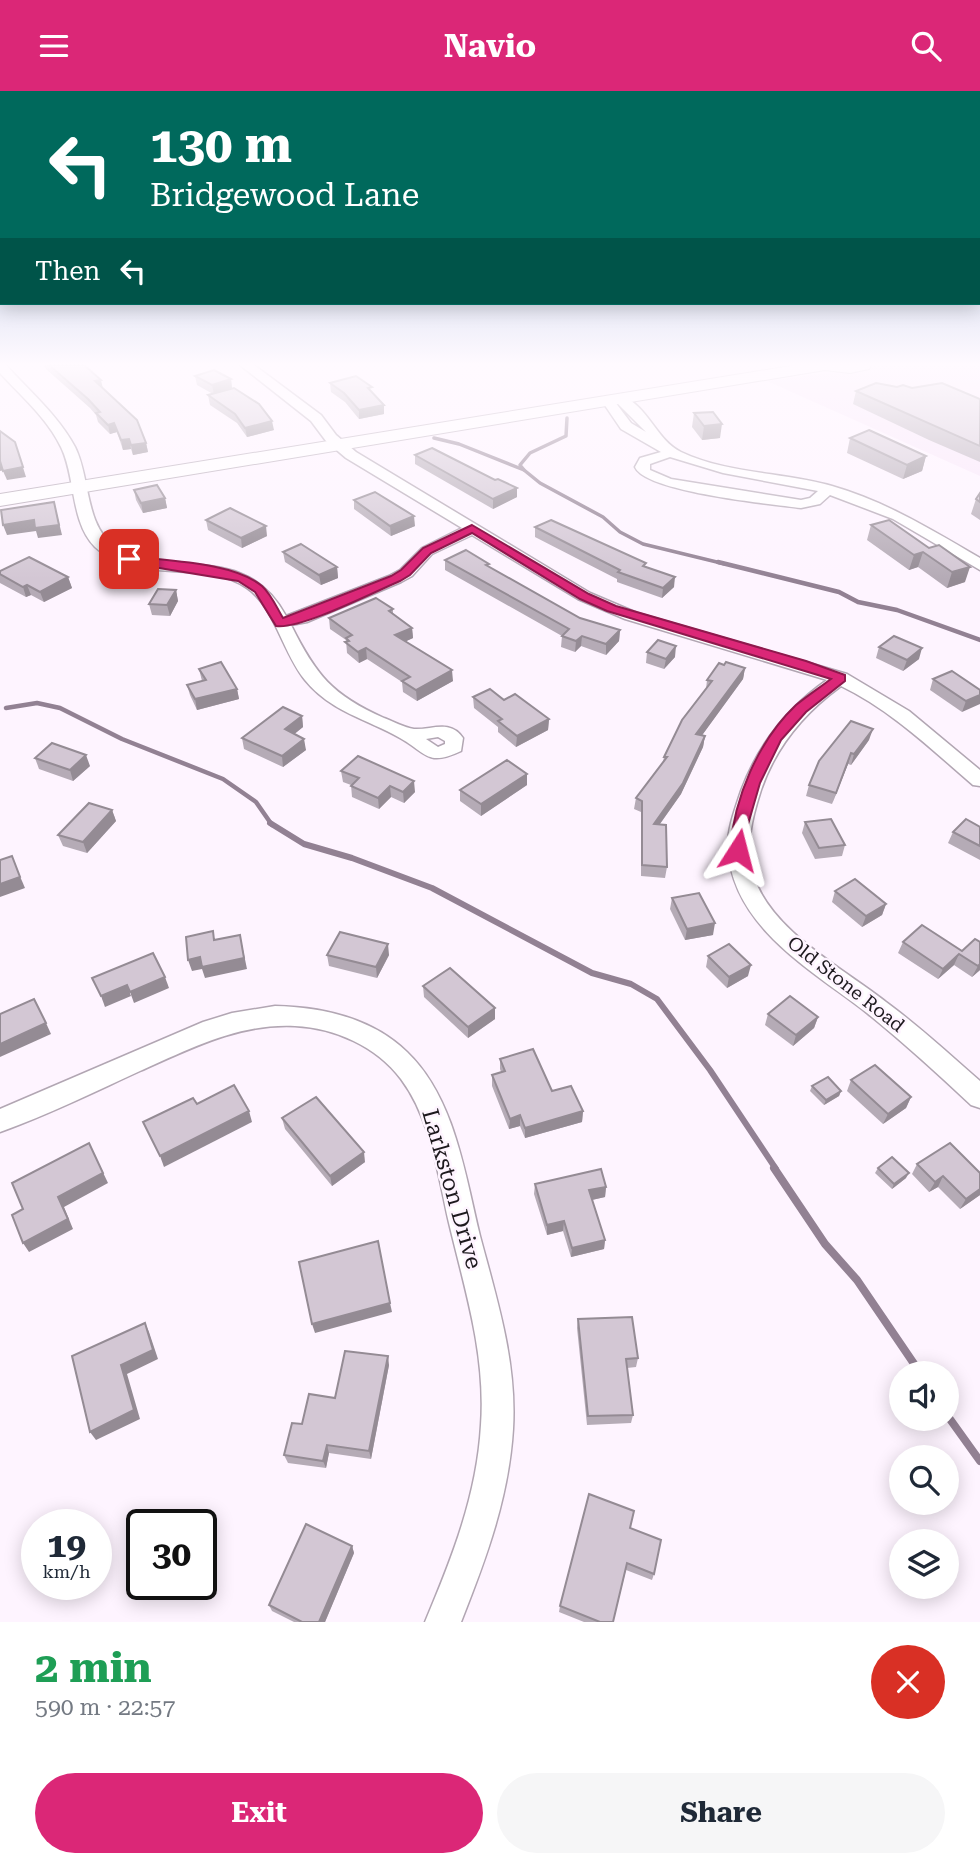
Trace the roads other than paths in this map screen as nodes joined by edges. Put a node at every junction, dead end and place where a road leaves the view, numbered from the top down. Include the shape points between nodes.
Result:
1 (62, 436) edge
2 (332, 436) edge
3 (385, 436) edge
4 (644, 436) edge
5 (338, 444) junction
6 (665, 449) junction
7 (81, 487) junction
8 (829, 489) junction
9 (0, 500) edge
10 (472, 529) junction
11 (980, 565) edge
12 (280, 623) junction
13 (841, 678) junction
14 (410, 735) dead end
15 (980, 780) edge
16 (980, 1097) edge
17 (0, 1121) edge
18 (443, 1622) edge

1 - 7 street
2 - 5 street
3 - 5 main road
4 - 6 street
5 - 7 main road
5 - 10 street
6 - 8 street via 710,466
6 - 8 street via 642,467 643,472 667,483 801,504 815,501
7 - 9 main road
7 - 12 street via 95,537 105,548 146,563 242,579 260,590
8 - 11 street via 898,516
10 - 12 street via 427,551 395,579
10 - 13 street via 611,608
12 - 14 street via 306,670 332,697
13 - 15 street via 889,704
13 - 16 street, Old Stone Road via 787,723 760,765 740,828 743,873 759,905 785,937 901,1026
17 - 18 street, Larkston Drive via 200,1034 252,1019 295,1016 354,1029 388,1049 409,1070 426,1094 446,1157 490,1328 497,1382 496,1440 486,1502

